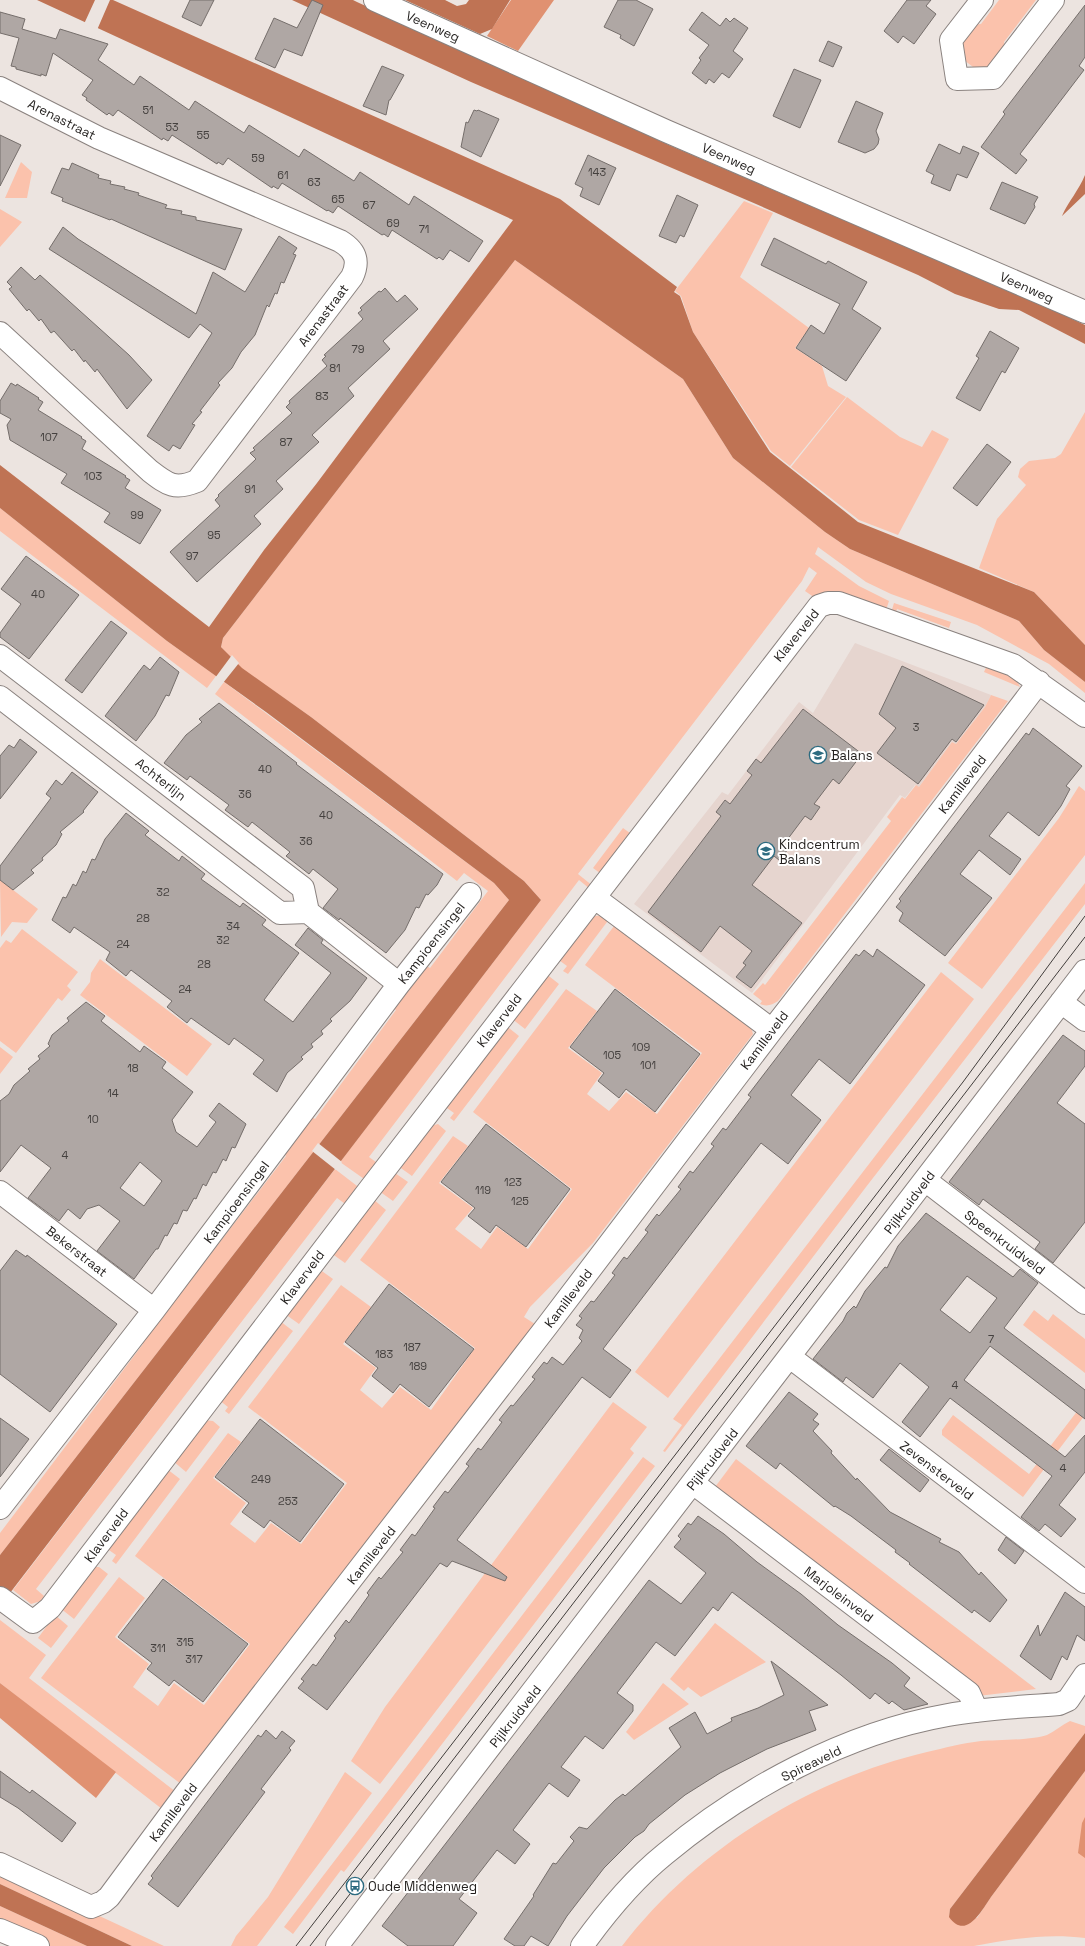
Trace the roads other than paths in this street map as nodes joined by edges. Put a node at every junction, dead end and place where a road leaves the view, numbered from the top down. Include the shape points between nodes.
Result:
1 (375, 0) edge
2 (982, 0) edge
3 (1053, 0) edge
4 (0, 88) edge
5 (1085, 312) edge
6 (0, 333) edge
7 (0, 656) edge
8 (1039, 682) junction
9 (0, 697) edge
10 (1085, 716) edge
11 (470, 894) dead end
12 (595, 898) junction
13 (308, 912) junction
14 (1085, 971) edge
15 (399, 984) junction
16 (1061, 1002) junction
17 (1085, 1020) edge
18 (772, 1030) junction
19 (926, 1180) junction
20 (0, 1192) edge
21 (1085, 1303) edge
22 (154, 1310) junction
23 (790, 1357) junction
24 (693, 1483) junction
25 (0, 1508) edge
26 (1085, 1582) edge
27 (0, 1598) edge
28 (1085, 1675) edge
29 (977, 1711) junction
30 (0, 1864) edge
31 (0, 1930) edge
32 (38, 1946) edge
33 (337, 1946) edge
34 (582, 1946) edge

1 - 5 street, Veenweg via 666,131
2 - 3 street via 951,40 957,79 992,78
4 - 6 street, Arenastraat via 99,138 340,241 353,250 356,258 356,268 352,276 197,480 187,485 176,487 165,483 150,471
7 - 13 street, Achterlijn via 303,888
8 - 10 street, Klaverveld
8 - 12 street, Klaverveld via 1013,665 839,603 819,606
8 - 18 street, Kamilleveld
9 - 13 street via 280,913
11 - 15 street, Kampioensingel
12 - 18 street
12 - 27 street, Klaverveld via 376,1179 50,1608 33,1622
13 - 15 street
14 - 16 street, Pijlkruidveld
15 - 22 street, Kampioensingel
16 - 17 street
16 - 19 street, Pijlkruidveld
18 - 30 street, Kamilleveld via 186,1793 109,1897 91,1907
19 - 21 street, Speenkruidveld
19 - 23 street, Pijlkruidveld
20 - 22 street, Bekerstraat
22 - 25 street, Kampioensingel
23 - 24 street, Pijlkruidveld
23 - 26 street, Zevensterveld
24 - 29 street, Marjoleinveld via 969,1693
24 - 33 street, Pijlkruidveld
28 - 29 street, Spireaveld via 1068,1700 1059,1704
29 - 34 street, Spireaveld via 947,1715 862,1738 819,1757 739,1799 664,1854 625,1893
31 - 32 street

